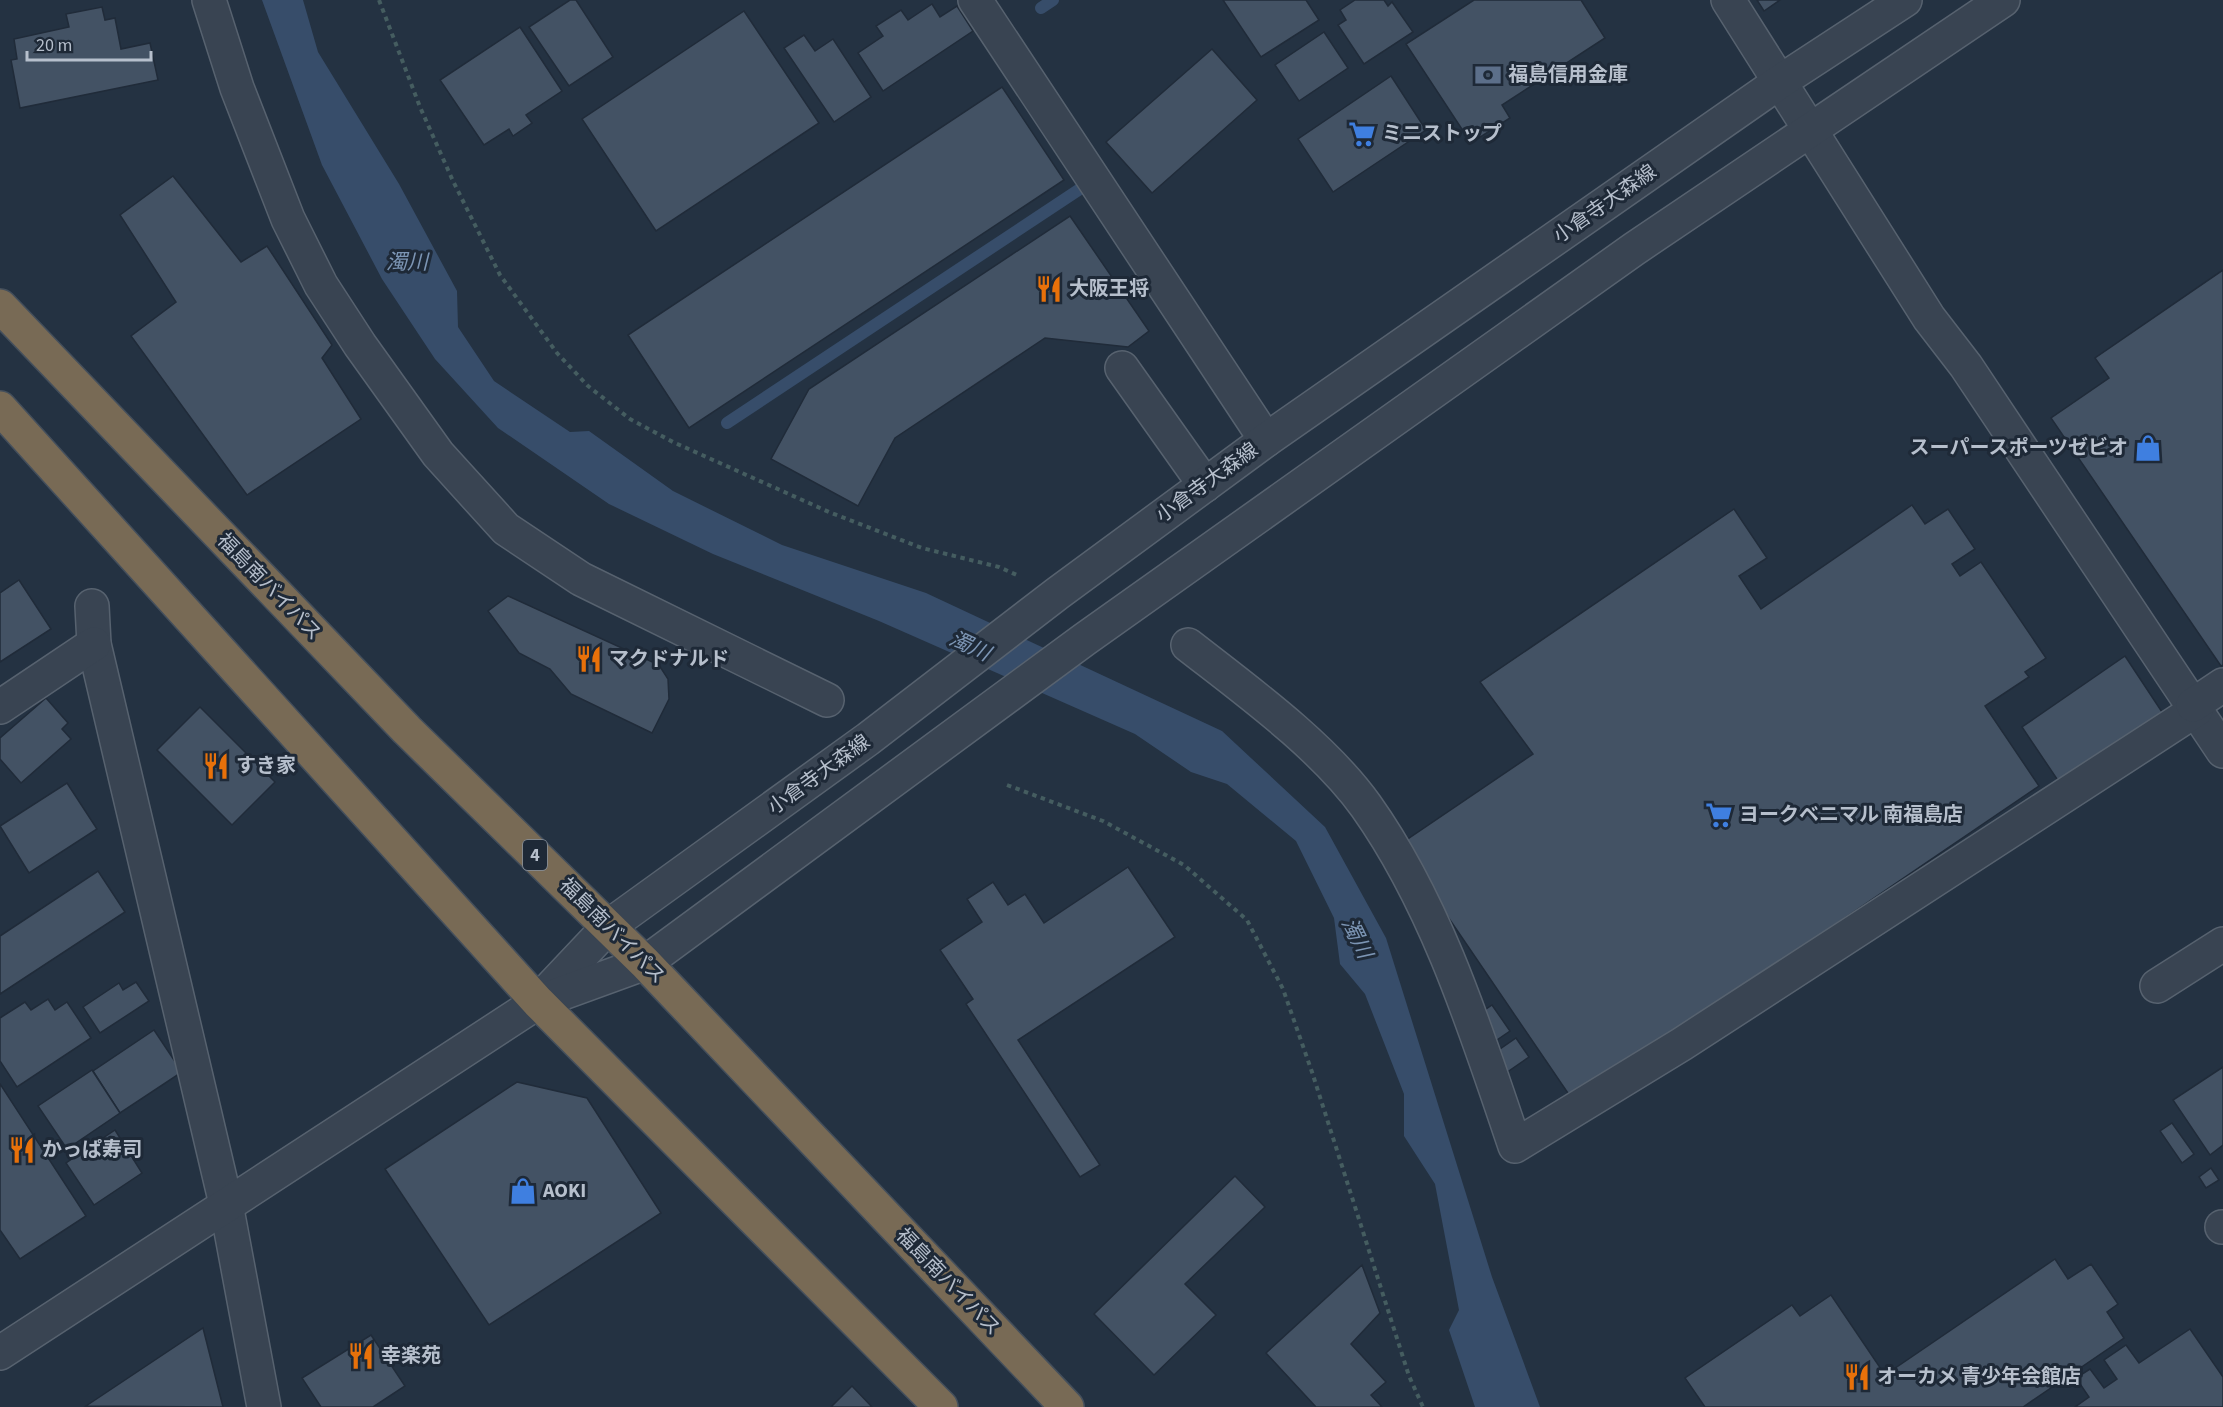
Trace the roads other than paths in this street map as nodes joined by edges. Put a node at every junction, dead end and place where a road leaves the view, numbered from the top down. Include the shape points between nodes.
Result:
1 (209, 0) edge
2 (975, 0) edge
3 (1728, 0) edge
4 (1905, 0) edge
5 (2003, 0) edge
6 (1781, 81) junction
7 (1810, 131) junction
8 (0, 306) edge
9 (1122, 368) dead end
10 (0, 408) edge
11 (1266, 440) junction
12 (1205, 485) junction
13 (92, 606) dead end
14 (94, 644) junction
15 (1188, 645) dead end
16 (2223, 685) edge
17 (827, 700) dead end
18 (0, 707) edge
19 (2194, 708) junction
20 (2223, 751) edge
21 (609, 926) junction
22 (2223, 944) edge
23 (645, 963) junction
24 (2157, 986) dead end
25 (537, 1002) junction
26 (226, 1204) junction
27 (0, 1353) edge
28 (264, 1407) edge
29 (941, 1407) edge
30 (1067, 1407) edge

1 - 17 street via 241,99 288,219 317,276 360,345 438,454 506,529 580,579
2 - 11 street
3 - 6 street
4 - 6 street, 小倉寺大森線
5 - 7 street
6 - 7 street
6 - 11 street, 小倉寺大森線
7 - 19 street via 1929,318 1966,366
7 - 23 street via 1635,249 1085,639
8 - 21 highway, 福島南バイパス / 4 via 407,730
9 - 12 street
10 - 25 highway
11 - 12 street, 小倉寺大森線
12 - 21 street, 小倉寺大森線 via 868,739
13 - 14 street
14 - 18 street
14 - 26 street
15 - 19 street via 1331,765 1366,806 1396,854 1443,949 1515,1146 1692,1037
16 - 19 street
19 - 20 street
21 - 23 highway, 福島南バイパス / 4
21 - 25 street, 小倉寺大森線
22 - 24 street
23 - 25 street
23 - 30 highway, 福島南バイパス / 4
25 - 26 street
25 - 29 highway
26 - 27 street
26 - 28 street

